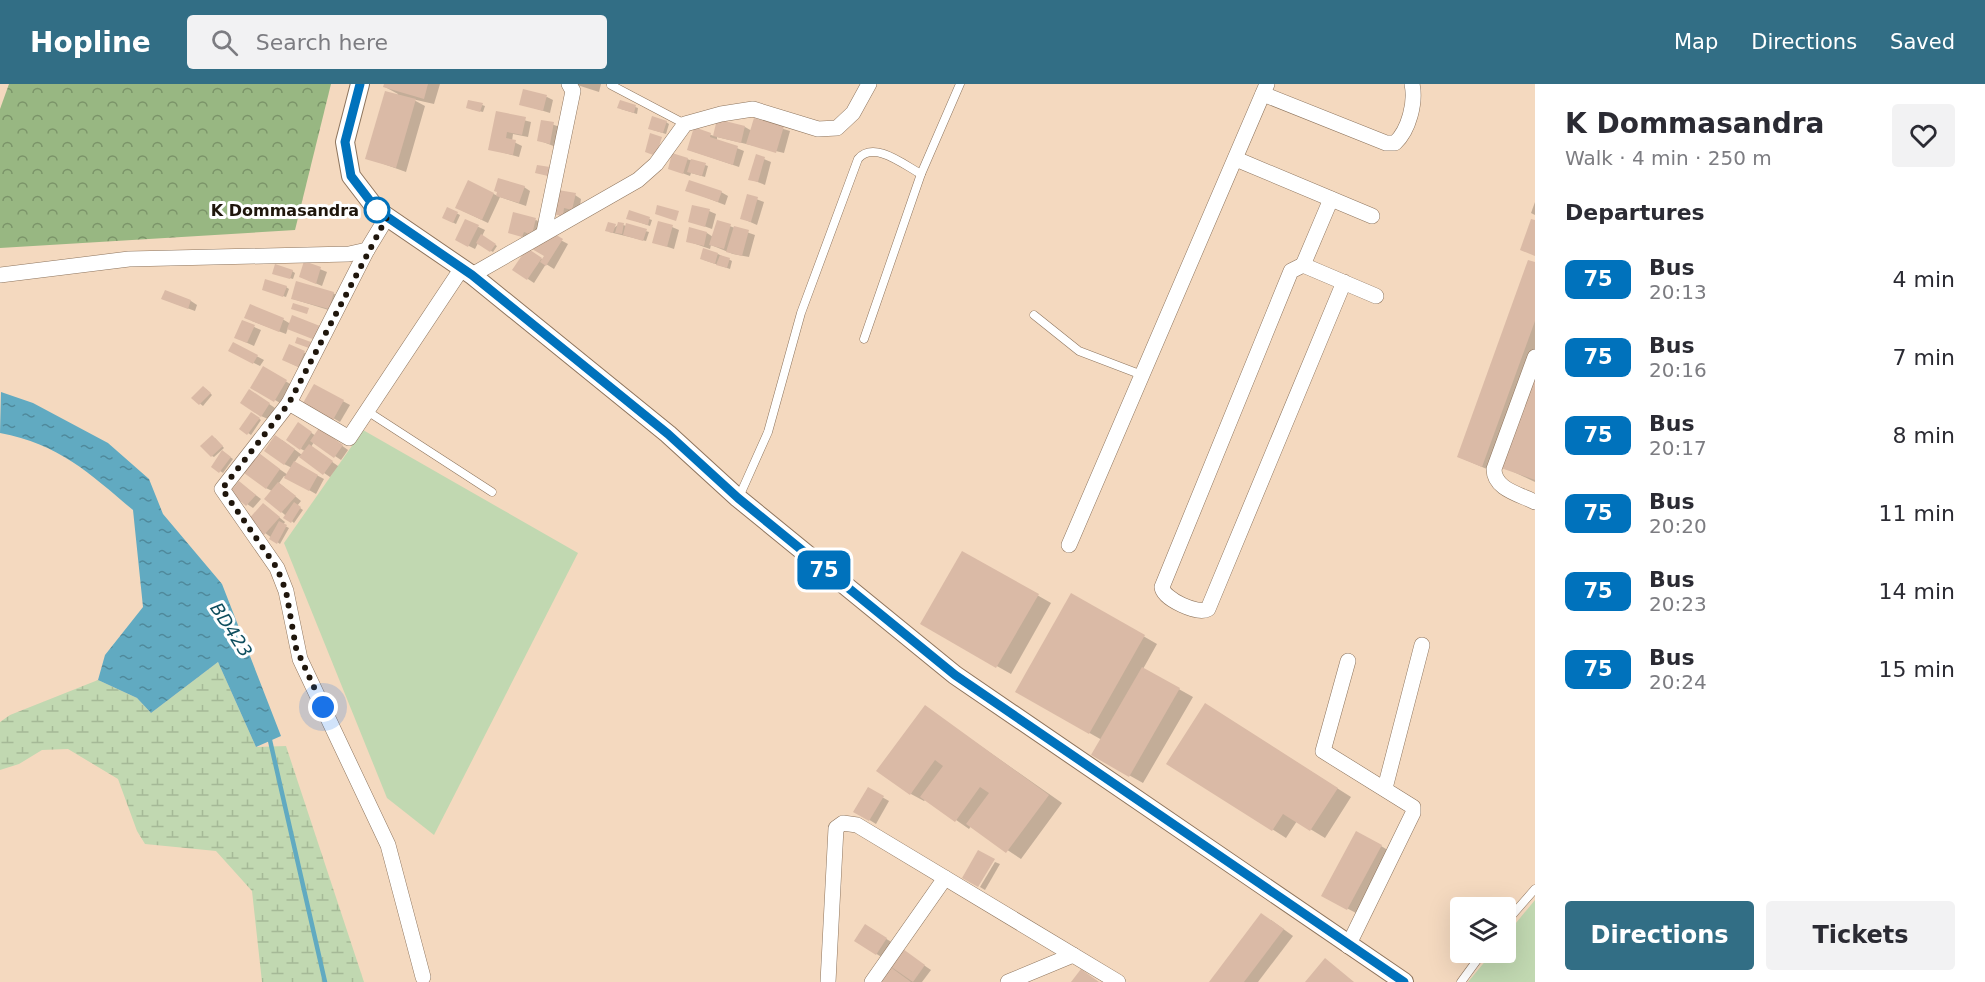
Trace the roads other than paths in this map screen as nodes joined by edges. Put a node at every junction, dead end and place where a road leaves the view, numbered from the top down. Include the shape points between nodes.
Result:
1 (360, 84) edge
2 (569, 84) edge
3 (869, 84) edge
4 (960, 84) edge
5 (1412, 84) edge
6 (611, 85) edge
7 (1265, 89) edge
8 (685, 124) junction
9 (1236, 159) junction
10 (921, 174) junction
11 (1330, 199) junction
12 (1372, 216) dead end
13 (387, 217) junction
14 (544, 232) junction
15 (367, 250) junction
16 (1303, 265) junction
17 (467, 272) junction
18 (0, 275) edge
19 (1344, 282) junction
20 (1376, 296) dead end
21 (1034, 315) dead end
22 (864, 339) dead end
23 (1535, 357) edge
24 (1142, 375) junction
25 (289, 403) junction
26 (367, 411) junction
27 (492, 492) dead end
28 (738, 498) junction
29 (1535, 502) edge
30 (1069, 545) dead end
31 (1422, 645) dead end
32 (1348, 661) dead end
33 (1385, 788) junction
34 (945, 878) junction
35 (1535, 890) edge
36 (1516, 911) edge
37 (1348, 946) junction
38 (1072, 955) junction
39 (1475, 963) edge
40 (423, 977) dead end
41 (828, 982) edge
42 (872, 982) edge
43 (1008, 982) edge
44 (1118, 982) edge
45 (1404, 982) edge
46 (1461, 982) edge

1 - 13 street via 345,142 351,176
2 - 14 street via 573,91
3 - 8 street via 853,113 837,128 818,129 753,109
4 - 10 lane
5 - 7 street via 1415,98 1395,143 1386,143
6 - 8 lane
7 - 9 street
8 - 14 street via 656,164 638,180
9 - 11 street
9 - 24 street
10 - 22 lane
10 - 28 lane via 876,151 866,152 858,159 801,313 768,432
11 - 12 street
11 - 16 street
13 - 15 street
13 - 17 street
14 - 17 street
15 - 18 street via 350,254 129,260
15 - 25 street
16 - 19 street
16 - 19 street via 1291,271 1161,587 1167,597 1200,612 1208,609
17 - 26 street
17 - 28 street via 668,434
19 - 20 street
21 - 24 lane via 1079,351
23 - 29 street via 1494,477 1500,485
24 - 30 street
25 - 26 street via 349,438
25 - 40 street via 222,489 277,568 286,591 300,659 388,845
26 - 27 lane
28 - 37 street via 955,675
31 - 33 street
32 - 33 street via 1323,751
33 - 37 street via 1413,807 1413,813
34 - 38 street
34 - 41 street via 857,825 836,828
34 - 42 street
35 - 36 lane
37 - 45 street
38 - 43 street
38 - 44 street
39 - 46 lane

